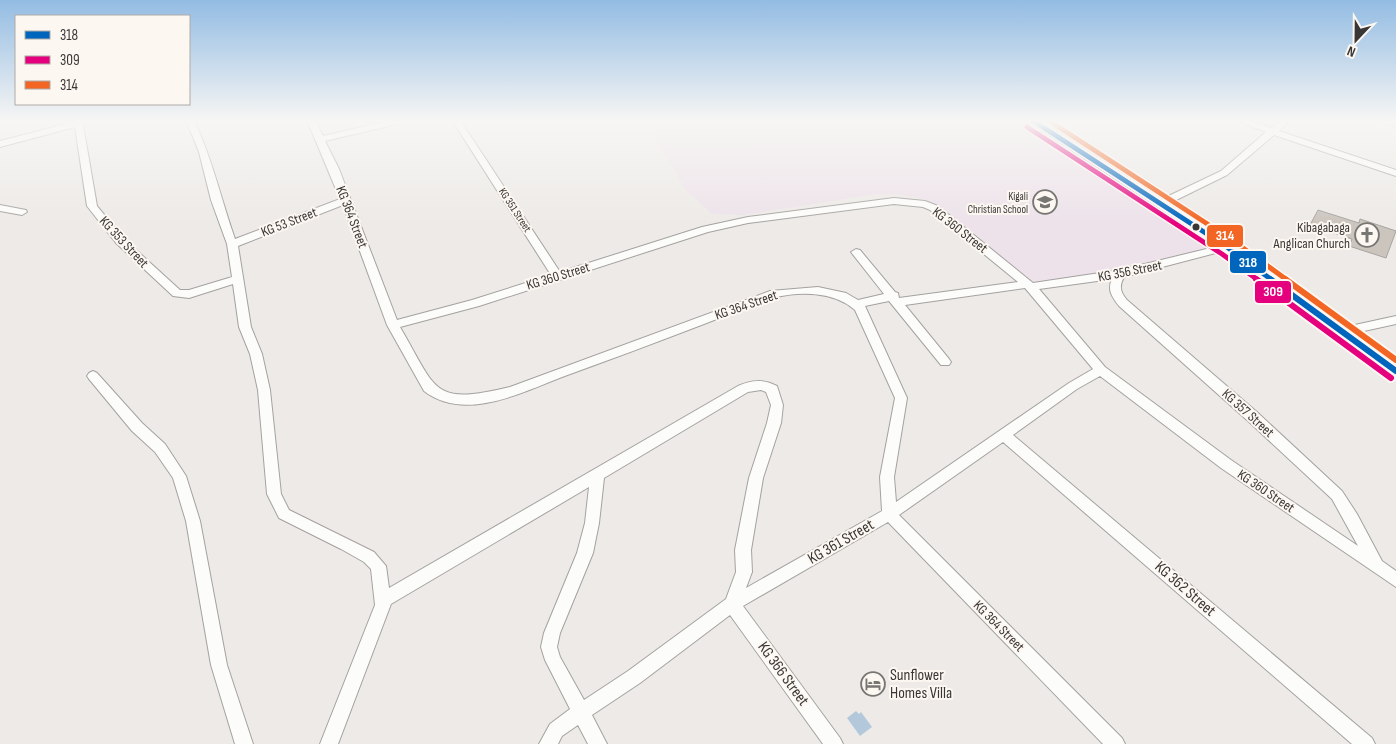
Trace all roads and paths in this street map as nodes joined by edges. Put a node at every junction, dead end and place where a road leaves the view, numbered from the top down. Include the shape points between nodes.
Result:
1 (83, 155) edge
2 (205, 155) edge
3 (327, 155) edge
4 (478, 155) edge
5 (1086, 155) edge
6 (1247, 155) edge
7 (1338, 155) edge
8 (1396, 174) edge
9 (346, 200) junction
10 (1162, 203) junction
11 (0, 208) edge
12 (22, 212) dead end
13 (232, 244) junction
14 (1227, 247) junction
15 (856, 252) dead end
16 (1120, 274) junction
17 (557, 276) junction
18 (237, 279) junction
19 (1029, 285) junction
20 (896, 299) junction
21 (856, 304) junction
22 (1396, 320) edge
23 (393, 325) junction
24 (1341, 332) junction
25 (945, 362) dead end
26 (1101, 370) junction
27 (1396, 372) edge
28 (93, 376) dead end
29 (1004, 435) junction
30 (597, 476) junction
31 (889, 514) junction
32 (1375, 564) junction
33 (1396, 580) edge
34 (383, 600) junction
35 (732, 604) junction
36 (582, 714) junction
37 (244, 744) edge
38 (329, 744) edge
39 (548, 744) edge
40 (598, 744) edge
41 (834, 744) edge
42 (1116, 744) edge
43 (1366, 744) edge

1 - 18 street, KG 353 Street via 90,202 120,241 177,293 189,294
2 - 13 street
3 - 9 street, KG 364 Street
4 - 17 street, KG 351 Street
5 - 10 main road
6 - 10 street via 1224,173
7 - 8 street
9 - 13 street, KG 53 Street
9 - 23 street, KG 364 Street
10 - 14 main road
11 - 12 street
13 - 18 street
14 - 16 street, KG 356 Street
14 - 24 main road
15 - 20 street
16 - 19 street, KG 356 Street
16 - 32 street, KG 357 Street via 1114,293 1337,495
17 - 19 street, KG 360 Street via 714,228 860,204 901,201 934,208
17 - 23 street, KG 360 Street
18 - 34 street via 245,327 256,354 264,390 274,494 284,514 369,557 378,566
19 - 20 street, KG 356 Street
19 - 26 street, KG 360 Street
20 - 21 street, KG 356 Street
20 - 25 street
21 - 23 street, KG 364 Street via 844,297 809,290 770,295 512,391 459,400 437,396 429,388
21 - 31 street via 902,398 887,477
22 - 24 street
24 - 27 main road
26 - 29 street, KG 361 Street
26 - 32 street, KG 360 Street via 1226,464
28 - 37 street via 137,427 160,448 179,476 193,521 219,665
29 - 31 street, KG 361 Street
29 - 43 street, KG 362 Street
30 - 34 street
30 - 35 street via 743,389 758,384 772,389 777,404 774,423 756,478 743,550 744,572
30 - 36 street via 589,537 549,647
31 - 35 street, KG 361 Street
31 - 42 street, KG 364 Street
32 - 33 street, KG 360 Street
34 - 38 street
35 - 36 street, KG 361 Street
35 - 41 street, KG 366 Street
36 - 39 street, KG 361 Street via 556,730
36 - 40 street

